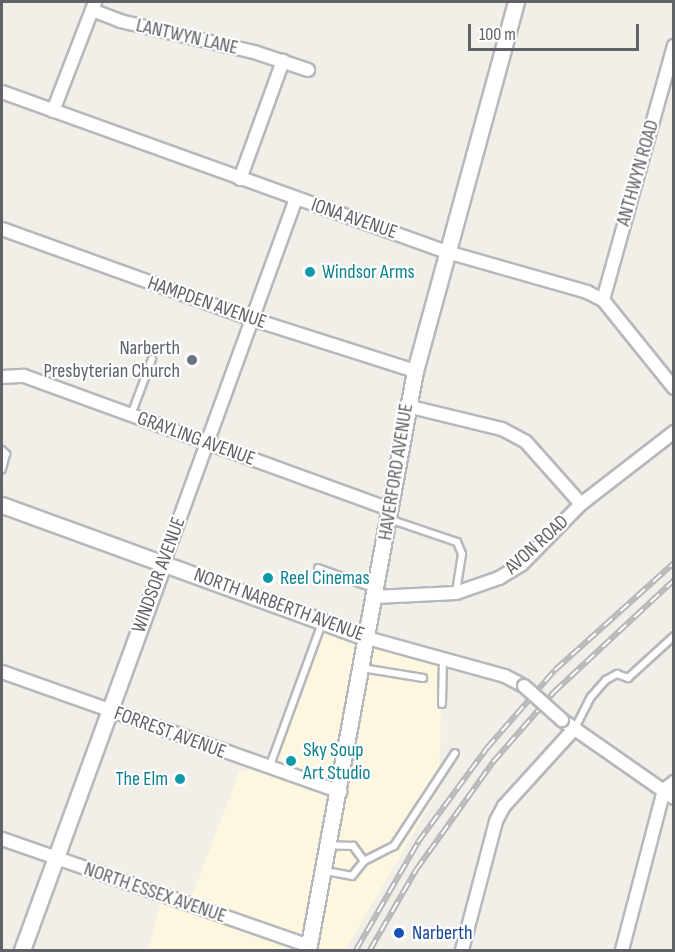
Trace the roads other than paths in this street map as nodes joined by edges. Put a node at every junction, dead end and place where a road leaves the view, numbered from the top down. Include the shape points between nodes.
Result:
1 (516, 2) edge
2 (93, 6) edge
3 (674, 46) edge
4 (283, 62) junction
5 (308, 70) dead end
6 (2, 92) edge
7 (53, 111) junction
8 (240, 179) junction
9 (296, 199) junction
10 (2, 229) edge
11 (447, 252) junction
12 (603, 300) junction
13 (252, 319) junction
14 (152, 359) dead end
15 (414, 371) junction
16 (2, 377) edge
17 (674, 388) edge
18 (407, 406) junction
19 (131, 415) junction
20 (674, 432) edge
21 (206, 442) junction
22 (2, 450) edge
23 (2, 469) edge
24 (581, 504) junction
25 (2, 505) edge
26 (390, 514) junction
27 (163, 564) junction
28 (318, 568) dead end
29 (376, 593) junction
30 (456, 593) junction
31 (323, 621) junction
32 (674, 636) edge
33 (368, 638) junction
34 (443, 658) junction
35 (362, 668) junction
36 (2, 672) edge
37 (423, 678) dead end
38 (442, 704) dead end
39 (110, 711) junction
40 (575, 729) junction
41 (454, 753) dead end
42 (269, 769) junction
43 (670, 790) edge
44 (340, 792) junction
45 (2, 839) edge
46 (330, 845) junction
47 (56, 858) junction
48 (364, 861) junction
49 (325, 871) junction
50 (309, 948) edge
51 (22, 951) edge
52 (462, 951) edge
53 (622, 951) edge

1 - 11 street, HAVERFORD AVENUE
2 - 4 street, LANTWYN LANE via 120,21
2 - 7 street
3 - 12 street, ANTHWYN ROAD
4 - 5 street, LANTWYN LANE
4 - 8 street
6 - 7 street, IONA AVENUE
7 - 8 street, IONA AVENUE
8 - 9 street, IONA AVENUE
9 - 11 street, IONA AVENUE
9 - 13 street, WINDSOR AVENUE
10 - 13 street, HAMPDEN AVENUE
11 - 12 street, IONA AVENUE
11 - 15 street, HAVERFORD AVENUE
12 - 17 street
13 - 15 street, HAMPDEN AVENUE
13 - 21 street, WINDSOR AVENUE
14 - 19 lane
15 - 18 street, HAVERFORD AVENUE
16 - 19 street, GRAYLING AVENUE via 24,376
18 - 24 street via 502,429 526,442
18 - 26 street, HAVERFORD AVENUE
19 - 21 street, GRAYLING AVENUE
20 - 24 street, AVON ROAD
21 - 26 street, GRAYLING AVENUE
21 - 27 street, WINDSOR AVENUE
22 - 23 lane via 6,454
24 - 30 street, AVON ROAD via 522,564 500,578
25 - 27 street, NORTH NARBERTH AVENUE
26 - 29 street, HAVERFORD AVENUE
26 - 30 lane via 457,542 462,554
27 - 31 street, NORTH NARBERTH AVENUE
27 - 39 street, WINDSOR AVENUE
28 - 29 lane
29 - 30 street, AVON ROAD
29 - 33 street, HAVERFORD AVENUE
31 - 33 street, NORTH NARBERTH AVENUE
31 - 42 lane
32 - 40 lane via 627,678 617,674 606,680 591,697
33 - 34 street, NORTH NARBERTH AVENUE
33 - 35 street, HAVERFORD AVENUE
34 - 38 lane
34 - 40 street, NORTH NARBERTH AVENUE, bridge via 505,676 524,686
35 - 37 lane
35 - 44 street, HAVERFORD AVENUE
36 - 39 street, FORREST AVENUE
39 - 42 street, FORREST AVENUE
39 - 47 street, WINDSOR AVENUE
40 - 43 street, NORTH NARBERTH AVENUE
40 - 52 street via 504,806 496,821
41 - 48 lane via 394,846
42 - 44 street, FORREST AVENUE
43 - 53 street
44 - 46 street, HAVERFORD AVENUE
45 - 47 street, NORTH ESSEX AVENUE
46 - 48 lane via 353,846
46 - 49 street, HAVERFORD AVENUE
47 - 50 street, NORTH ESSEX AVENUE
47 - 51 street, WINDSOR AVENUE
48 - 49 lane via 352,876
49 - 50 street, HAVERFORD AVENUE

